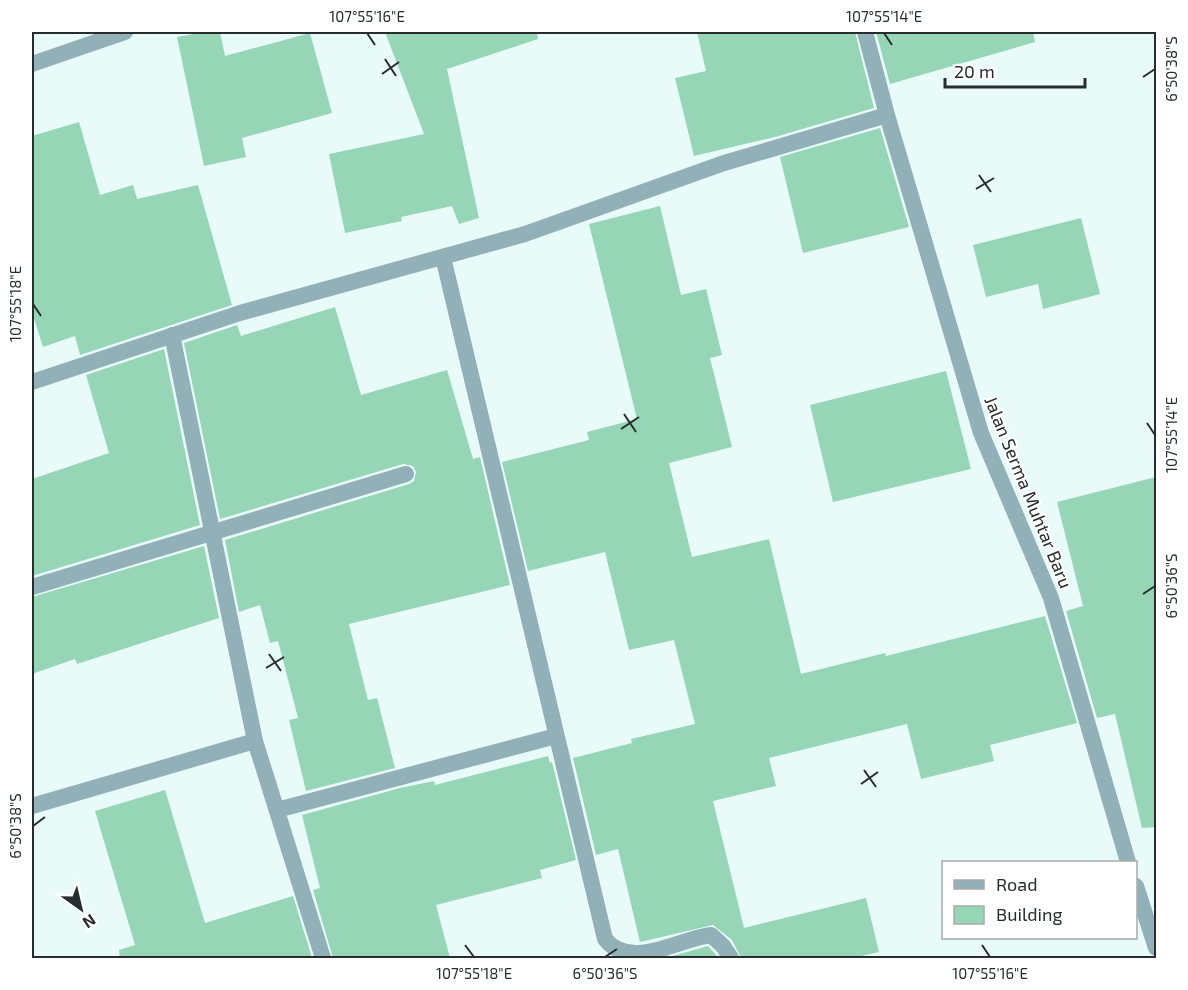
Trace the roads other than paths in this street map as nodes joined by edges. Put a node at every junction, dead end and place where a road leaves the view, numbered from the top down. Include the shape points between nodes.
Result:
1 (125, 32) edge
2 (866, 32) edge
3 (32, 64) edge
4 (887, 115) junction
5 (444, 257) junction
6 (172, 335) junction
7 (32, 382) edge
8 (406, 474) dead end
9 (213, 532) junction
10 (32, 587) edge
11 (556, 736) junction
12 (255, 741) junction
13 (32, 806) edge
14 (277, 810) junction
15 (1128, 861) edge
16 (1137, 889) edge
17 (1156, 948) edge
18 (323, 958) edge
19 (731, 958) edge

1 - 3 street
2 - 4 street, Jalan Serma Muhtar Baru
4 - 5 street via 724,163 525,234
4 - 15 street, Jalan Serma Muhtar Baru via 981,433 1051,598
5 - 6 street
5 - 11 street
6 - 7 street
6 - 9 street
8 - 9 street
9 - 10 street
9 - 12 street
11 - 14 street
11 - 19 street via 605,939 612,948 637,954 711,935
12 - 13 street
12 - 14 street
14 - 18 street
16 - 17 street

